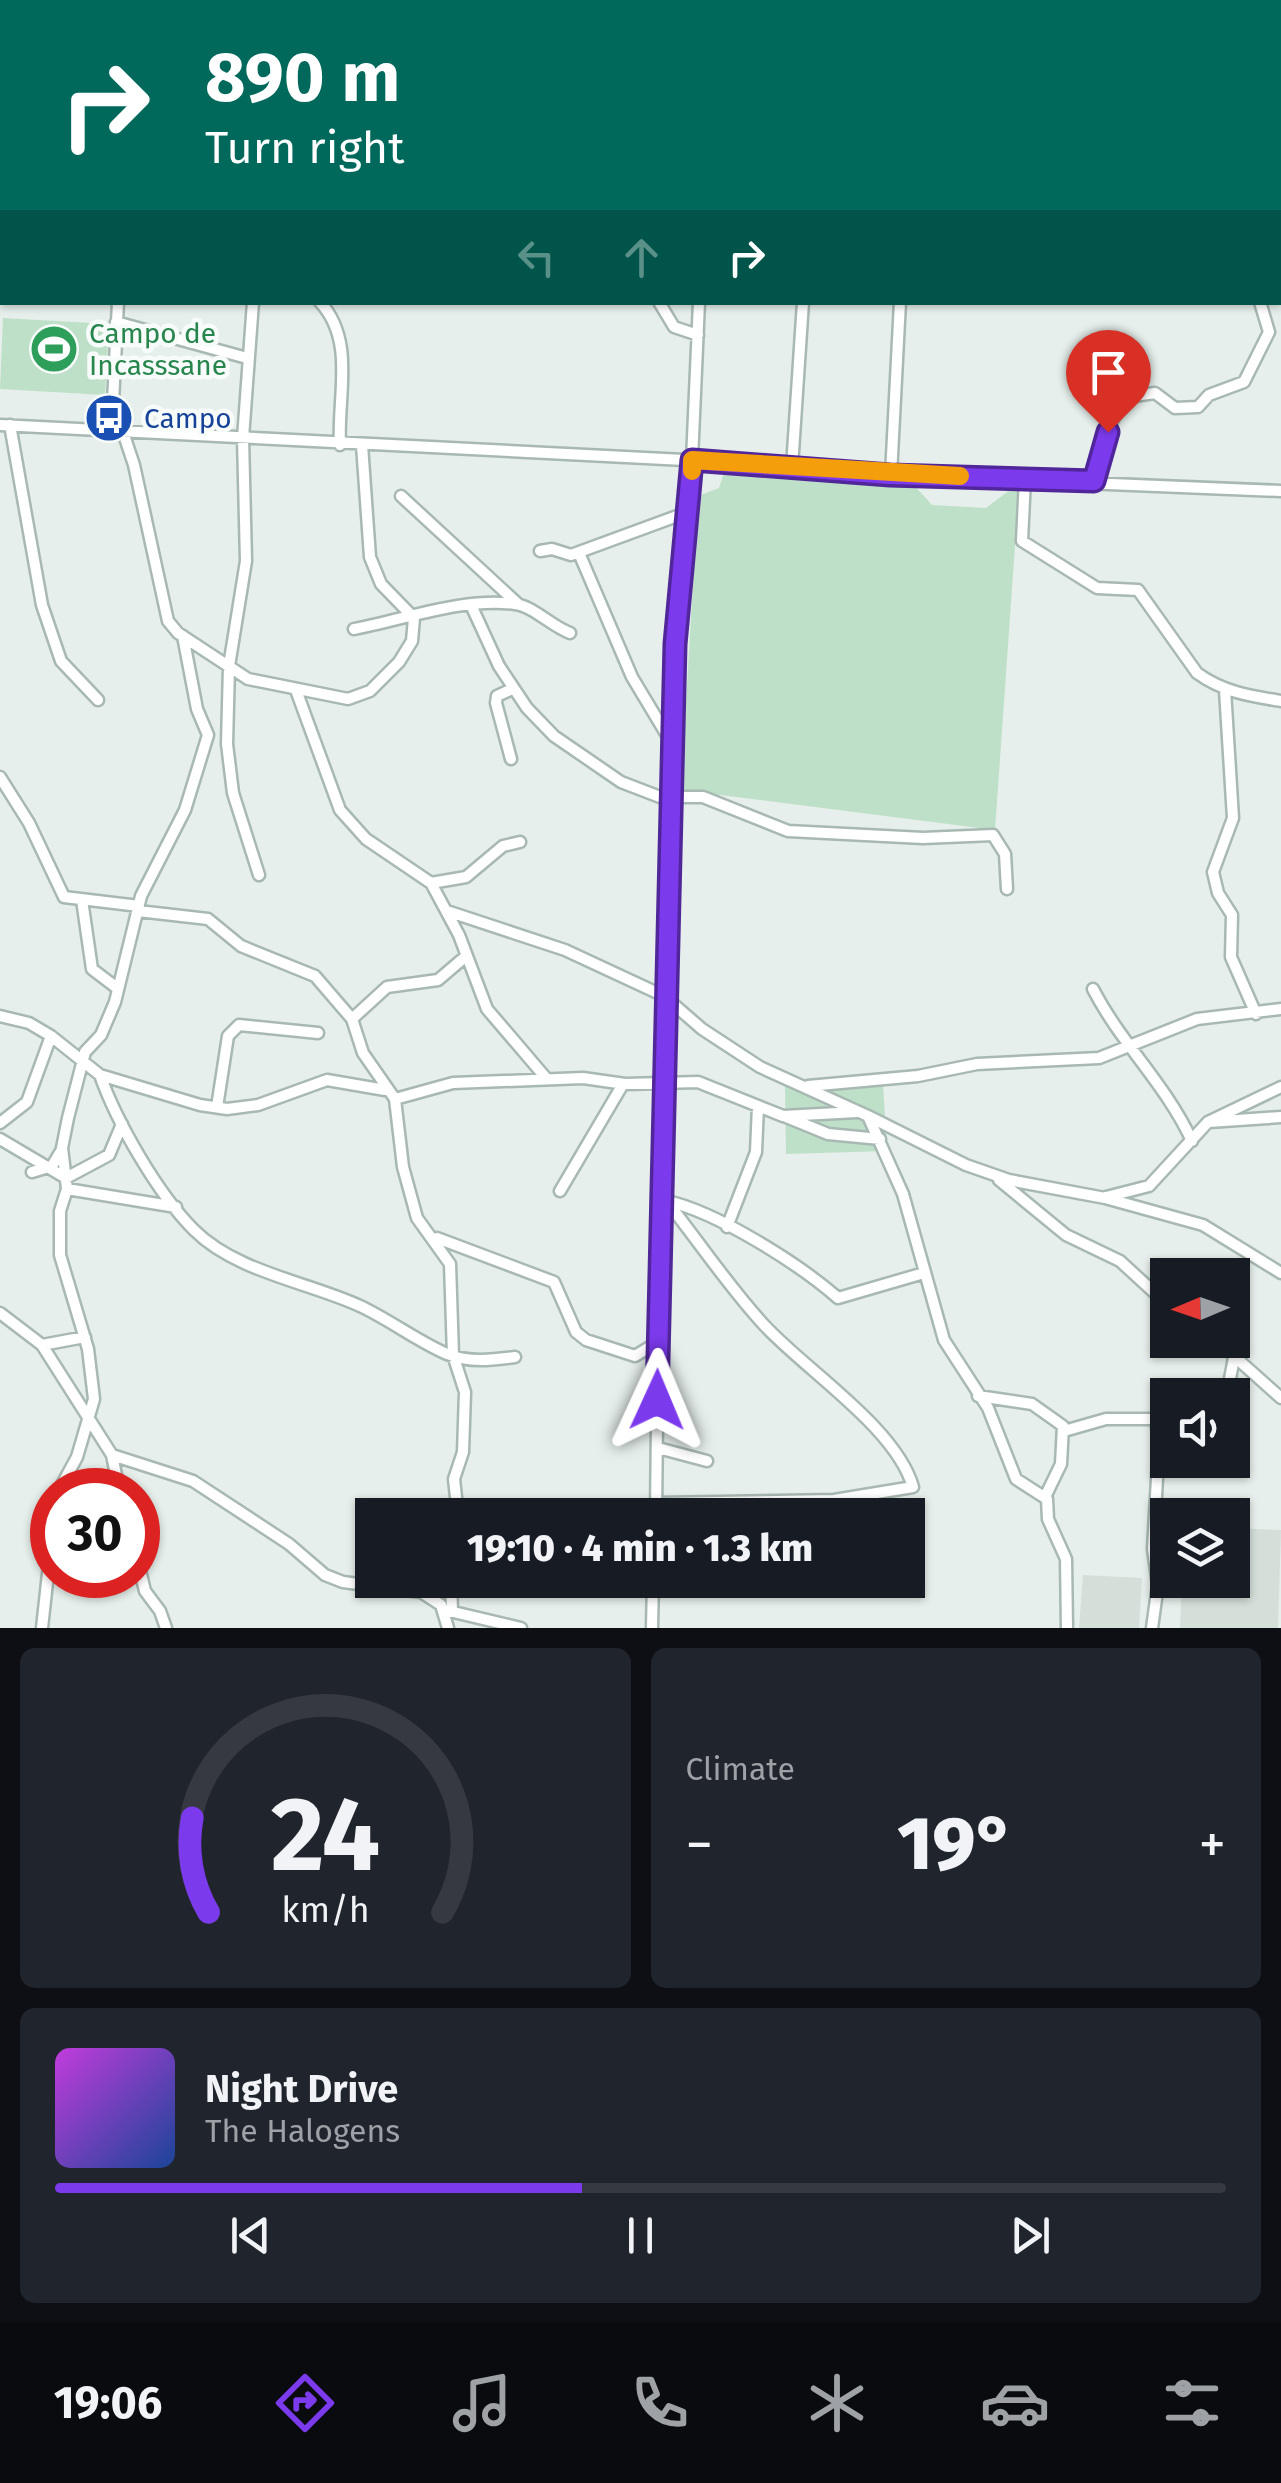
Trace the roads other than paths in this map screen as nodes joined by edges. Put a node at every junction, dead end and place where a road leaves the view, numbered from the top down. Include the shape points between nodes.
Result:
1 (118, 305) edge
2 (253, 305) edge
3 (323, 305) edge
4 (661, 305) edge
5 (699, 305) edge
6 (803, 305) edge
7 (900, 305) edge
8 (1261, 305) edge
9 (116, 322) junction
10 (1275, 333) edge
11 (698, 335) junction
12 (246, 358) junction
13 (5, 425) edge
14 (124, 430) junction
15 (242, 438) junction
16 (340, 444) junction
17 (362, 445) junction
18 (692, 460) junction
19 (792, 468) junction
20 (890, 475) junction
21 (1024, 478) junction
22 (1094, 481) junction
23 (1281, 491) edge
24 (401, 496) dead end
25 (688, 512) junction
26 (540, 551) dead end
27 (579, 553) junction
28 (519, 604) junction
29 (470, 605) junction
30 (414, 618) junction
31 (354, 628) dead end
32 (570, 632) dead end
33 (183, 636) junction
34 (230, 666) junction
35 (512, 689) junction
36 (296, 690) junction
37 (1225, 690) junction
38 (98, 700) dead end
39 (1281, 701) edge
40 (674, 747) junction
41 (511, 759) dead end
42 (0, 777) edge
43 (670, 798) junction
44 (520, 842) dead end
45 (258, 874) dead end
46 (431, 883) junction
47 (1007, 889) dead end
48 (82, 900) junction
49 (138, 908) junction
50 (447, 911) junction
51 (465, 957) junction
52 (118, 988) junction
53 (1093, 989) dead end
54 (664, 996) junction
55 (1281, 1008) edge
56 (1256, 1014) junction
57 (0, 1016) edge
58 (352, 1018) junction
59 (318, 1033) dead end
60 (51, 1036) junction
61 (1128, 1046) junction
62 (84, 1063) junction
63 (100, 1074) junction
64 (546, 1078) junction
65 (663, 1082) junction
66 (624, 1084) junction
67 (802, 1086) junction
68 (1281, 1087) edge
69 (385, 1090) junction
70 (395, 1099) junction
71 (758, 1106) junction
72 (216, 1107) junction
73 (863, 1114) junction
74 (783, 1116) junction
75 (1281, 1117) edge
76 (1208, 1122) junction
77 (0, 1124) edge
78 (122, 1124) junction
79 (0, 1139) edge
80 (880, 1139) junction
81 (1192, 1140) junction
82 (62, 1148) junction
83 (48, 1169) junction
84 (32, 1172) dead end
85 (990, 1173) junction
86 (67, 1184) junction
87 (560, 1191) dead end
88 (663, 1197) junction
89 (1105, 1198) junction
90 (176, 1207) junction
91 (727, 1227) junction
92 (433, 1237) junction
93 (924, 1273) junction
94 (1281, 1273) edge
95 (1150, 1288) edge
96 (0, 1313) edge
97 (85, 1336) junction
98 (42, 1346) junction
99 (653, 1352) junction
100 (453, 1355) junction
101 (514, 1357) dead end
102 (1234, 1358) joint
103 (1230, 1378) edge
104 (978, 1396) junction
105 (1281, 1398) edge
106 (1150, 1418) edge
107 (88, 1420) junction
108 (1064, 1431) junction
109 (658, 1448) junction
110 (112, 1455) junction
111 (708, 1461) dead end
112 (71, 1468) edge
113 (115, 1468) edge
114 (1157, 1478) edge
115 (1045, 1496) junction
116 (456, 1498) edge
117 (656, 1498) edge
118 (845, 1498) edge
119 (45, 1598) edge
120 (150, 1598) edge
121 (449, 1598) edge
122 (653, 1598) edge
123 (448, 1610) junction
124 (42, 1628) edge
125 (166, 1628) edge
126 (448, 1628) edge
127 (521, 1628) edge
128 (652, 1628) edge
129 (1067, 1628) edge
130 (1152, 1628) edge

1 - 9 street
2 - 12 street
3 - 16 street via 342,340
4 - 11 street via 674,328
5 - 11 street
6 - 19 street
7 - 20 street
8 - 10 street
9 - 12 street
9 - 14 street via 113,402
10 - 22 street via 1244,382 1198,408 1175,408 1154,394 1126,397
11 - 18 street
12 - 15 street
13 - 14 street
13 - 38 street via 42,605 61,660
14 - 15 street
14 - 33 street via 168,621
15 - 16 street
15 - 34 street via 246,561
16 - 17 street
17 - 18 street
17 - 30 street via 370,557 382,584
18 - 19 street
18 - 25 street
19 - 20 street
20 - 21 street
21 - 22 street
21 - 37 street via 1022,540 1097,588 1138,590 1197,673
22 - 23 street
24 - 28 street
25 - 27 street
25 - 40 street via 675,644
26 - 27 street
27 - 40 street via 632,677
28 - 29 street
28 - 32 street
29 - 30 street via 456,603
29 - 35 street
30 - 31 street
30 - 36 street via 407,650 370,691 348,699
33 - 34 street
33 - 49 street via 196,708 208,735 184,810
34 - 36 street via 248,679
34 - 45 street via 230,780
35 - 41 street via 496,702
35 - 43 street via 539,722 596,766
36 - 46 street via 340,810 366,840
37 - 39 street
37 - 56 street via 1232,818 1213,872 1232,915 1231,957
40 - 43 street
42 - 48 street via 62,894
43 - 47 street via 703,797 788,831 993,835 1005,854
43 - 54 street
44 - 46 street via 503,846 466,877
46 - 50 street
48 - 49 street
48 - 52 street via 92,969
49 - 52 street
49 - 58 street via 208,919 241,946 316,976
50 - 51 street
50 - 54 street via 566,950
51 - 58 street via 438,980 387,987
51 - 64 street via 487,1008
52 - 62 street
53 - 61 street
54 - 65 street
54 - 67 street via 733,1050
55 - 56 street
56 - 61 street via 1206,1017
57 - 60 street
58 - 69 street via 359,1046
59 - 72 street via 239,1025 228,1036
60 - 62 street
60 - 77 street via 27,1102
61 - 67 street via 1087,1060 976,1064
61 - 81 street via 1170,1095
62 - 63 street
62 - 82 street
63 - 72 street
63 - 78 street
64 - 66 street
64 - 70 street via 453,1083
65 - 66 street
65 - 71 street via 698,1082
65 - 88 street
66 - 87 street
67 - 73 street
68 - 76 street
69 - 70 street
69 - 72 street via 327,1080 258,1105
70 - 92 street via 414,1206
71 - 74 street
71 - 91 street via 756,1152
73 - 74 street
73 - 80 street
73 - 85 street
74 - 80 street via 828,1134
75 - 76 street
76 - 81 street
78 - 86 street via 109,1155
78 - 90 street
79 - 83 street
80 - 93 street
81 - 89 street via 1149,1186
82 - 83 street
82 - 86 street
83 - 84 street
83 - 86 street
85 - 89 street
85 - 95 street via 1066,1235 1120,1261
86 - 90 street
86 - 97 street via 60,1254
88 - 91 street
88 - 99 street
88 - 118 street via 767,1328 898,1451 914,1486
89 - 94 street via 1203,1225
90 - 100 street via 195,1231 245,1263 361,1306
91 - 93 street via 838,1298
92 - 99 street via 554,1282 586,1340 635,1356
92 - 100 street via 450,1264
93 - 104 street via 937,1325
96 - 98 street
97 - 98 street
97 - 107 street via 93,1379
98 - 107 street
99 - 109 street
100 - 101 street via 482,1361
100 - 116 street via 465,1392
102 - 103 street
102 - 105 street
104 - 108 street via 1032,1404
104 - 115 street via 1016,1479
106 - 108 street via 1106,1419
107 - 110 street
107 - 112 street
108 - 115 street via 1061,1464
109 - 111 street
109 - 117 street
110 - 113 street
110 - 123 street via 193,1482 325,1575 420,1592
114 - 130 street
115 - 129 street via 1066,1559
119 - 124 street
120 - 125 street
121 - 123 street
122 - 128 street
123 - 126 street
123 - 127 street

